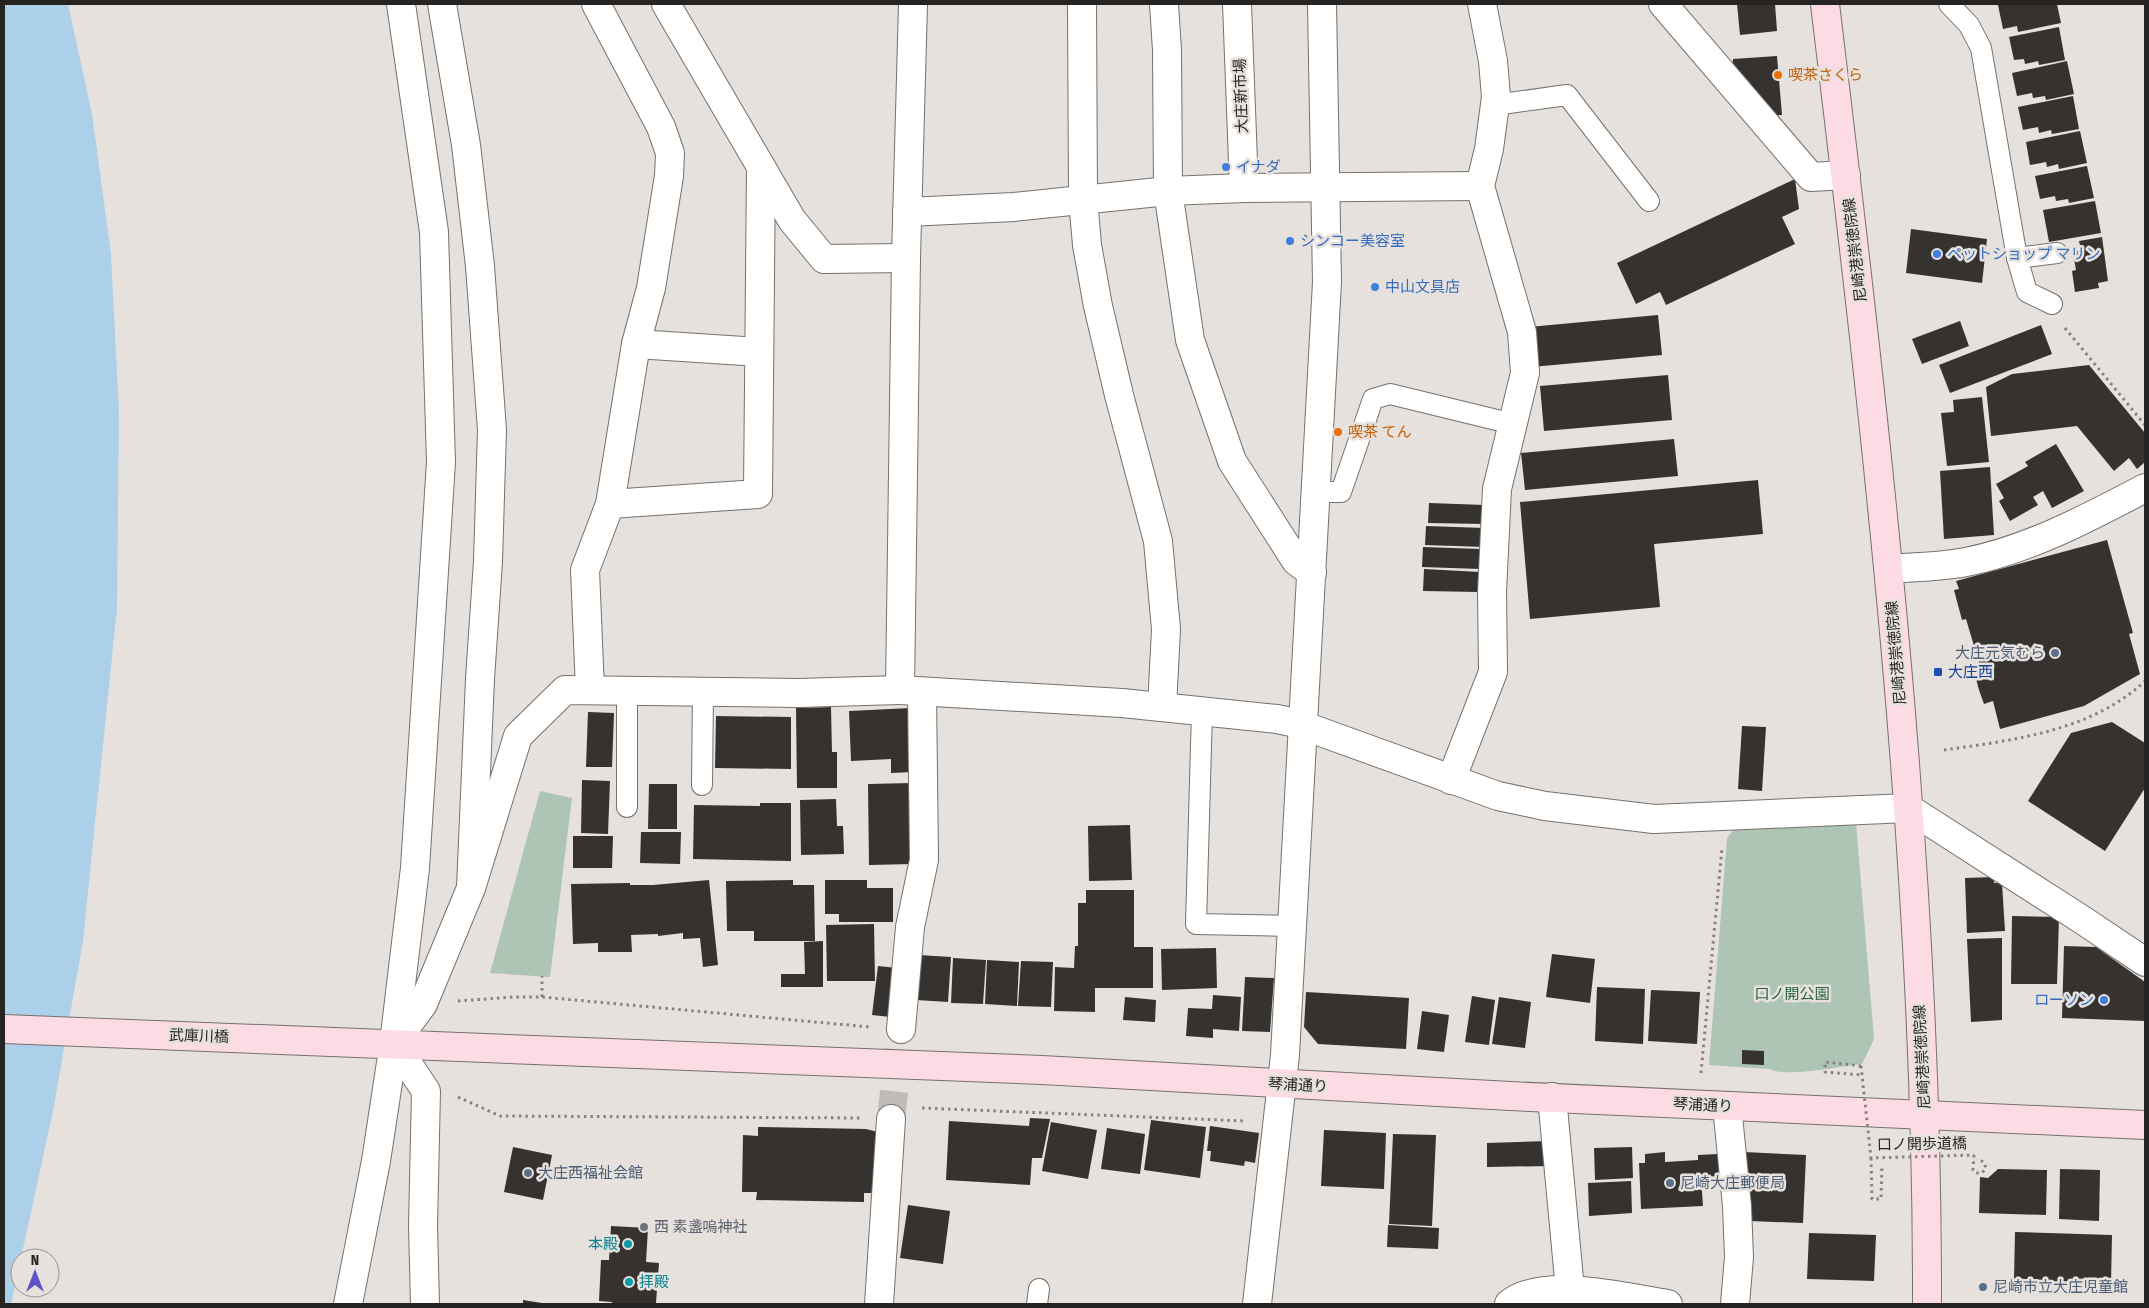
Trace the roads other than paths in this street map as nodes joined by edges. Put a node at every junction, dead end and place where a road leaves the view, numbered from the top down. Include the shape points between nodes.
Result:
1 (400, 4) edge
2 (442, 4) edge
3 (596, 4) edge
4 (666, 4) edge
5 (913, 4) edge
6 (1082, 4) edge
7 (1164, 4) edge
8 (1238, 4) edge
9 (1322, 4) edge
10 (1482, 4) edge
11 (1663, 4) edge
12 (1825, 4) edge
13 (1948, 4) edge
14 (1495, 105) junction
15 (761, 168) junction
16 (1846, 175) junction
17 (1480, 186) junction
18 (1326, 187) junction
19 (1244, 188) junction
20 (1168, 191) junction
21 (1083, 199) junction
22 (1649, 201) dead end
23 (907, 212) junction
24 (2057, 253) dead end
25 (906, 258) junction
26 (2017, 258) junction
27 (2052, 304) road end
28 (636, 344) junction
29 (759, 352) junction
30 (1513, 424) junction
31 (2145, 488) edge
32 (1316, 492) junction
33 (610, 504) junction
34 (1889, 569) junction
35 (1312, 573) junction
36 (590, 690) junction
37 (627, 691) junction
38 (702, 691) junction
39 (911, 691) junction
40 (1162, 707) junction
41 (1202, 711) junction
42 (1304, 726) junction
43 (1451, 780) junction
44 (702, 786) dead end
45 (627, 807) dead end
46 (1908, 808) junction
47 (471, 888) junction
48 (1292, 926) junction
49 (2145, 962) edge
50 (4, 1029) edge
51 (901, 1029) tunnel mouth
52 (394, 1043) junction
53 (1272, 1083) junction
54 (1552, 1097) junction
55 (1727, 1106) junction
56 (1925, 1115) junction
57 (891, 1119) tunnel mouth
58 (2145, 1125) edge
59 (1570, 1290) junction
60 (348, 1304) edge
61 (424, 1304) edge
62 (879, 1304) edge
63 (1257, 1304) edge
64 (1509, 1304) edge
65 (1668, 1304) edge
66 (1735, 1304) edge
67 (1927, 1304) edge

1 - 52 street via 434,232 440,462 415,868
2 - 47 street via 466,145 478,248 492,430
3 - 28 street via 662,127 670,153 651,288
4 - 15 street
5 - 23 street
6 - 21 street
7 - 20 street
8 - 19 street, 大庄新市場
9 - 18 street
10 - 14 street via 1493,62
11 - 16 street via 1811,177
12 - 16 street, 尼崎港崇徳院線
13 - 26 lane via 1969,25 1981,48
14 - 17 street via 1490,149
14 - 22 lane via 1567,95
15 - 25 street via 792,220 824,259
15 - 29 street
16 - 34 street, 尼崎港崇徳院線
17 - 18 street
17 - 30 street via 1525,350 1525,373
18 - 19 street
18 - 32 street via 1327,282
19 - 20 street
20 - 21 street
20 - 35 street via 1190,340 1232,461 1296,560
21 - 23 street via 1014,207
21 - 40 street via 1098,306 1158,541 1166,629
23 - 25 street
24 - 26 lane
25 - 39 street
26 - 27 lane via 2027,292
28 - 29 street
28 - 33 street
29 - 33 street via 758,494
30 - 32 lane via 1390,394 1373,399 1341,492
30 - 43 street via 1497,490 1492,592 1493,672
31 - 34 street via 2036,542 1965,562
32 - 35 street
33 - 36 street via 585,570
34 - 46 street, 尼崎港崇徳院線
35 - 42 street
36 - 37 street
36 - 47 street via 565,690 518,736
37 - 38 street
37 - 45 lane
38 - 39 street
38 - 44 lane
39 - 40 street
39 - 51 street via 924,860 910,927
40 - 41 street
41 - 42 street via 1277,718
41 - 48 lane via 1196,924
42 - 43 street
42 - 48 street
43 - 46 street via 1498,796 1654,819
46 - 49 street
46 - 56 street, 尼崎港崇徳院線
47 - 52 street via 423,1004
48 - 53 street
50 - 52 street, 武庫川橋
52 - 53 street, 武庫川橋 via 1032,1069
52 - 60 street via 376,1161
52 - 61 street via 426,1092
53 - 54 street, 琴浦通り
53 - 63 street
54 - 55 street, 琴浦通り
54 - 59 street
55 - 56 street, 琴浦通り
55 - 66 street via 1737,1206 1739,1257
56 - 58 street, 琴浦通り
56 - 67 street, 尼崎港崇徳院線
57 - 62 street
59 - 64 street via 1535,1292 1516,1298
59 - 65 street

